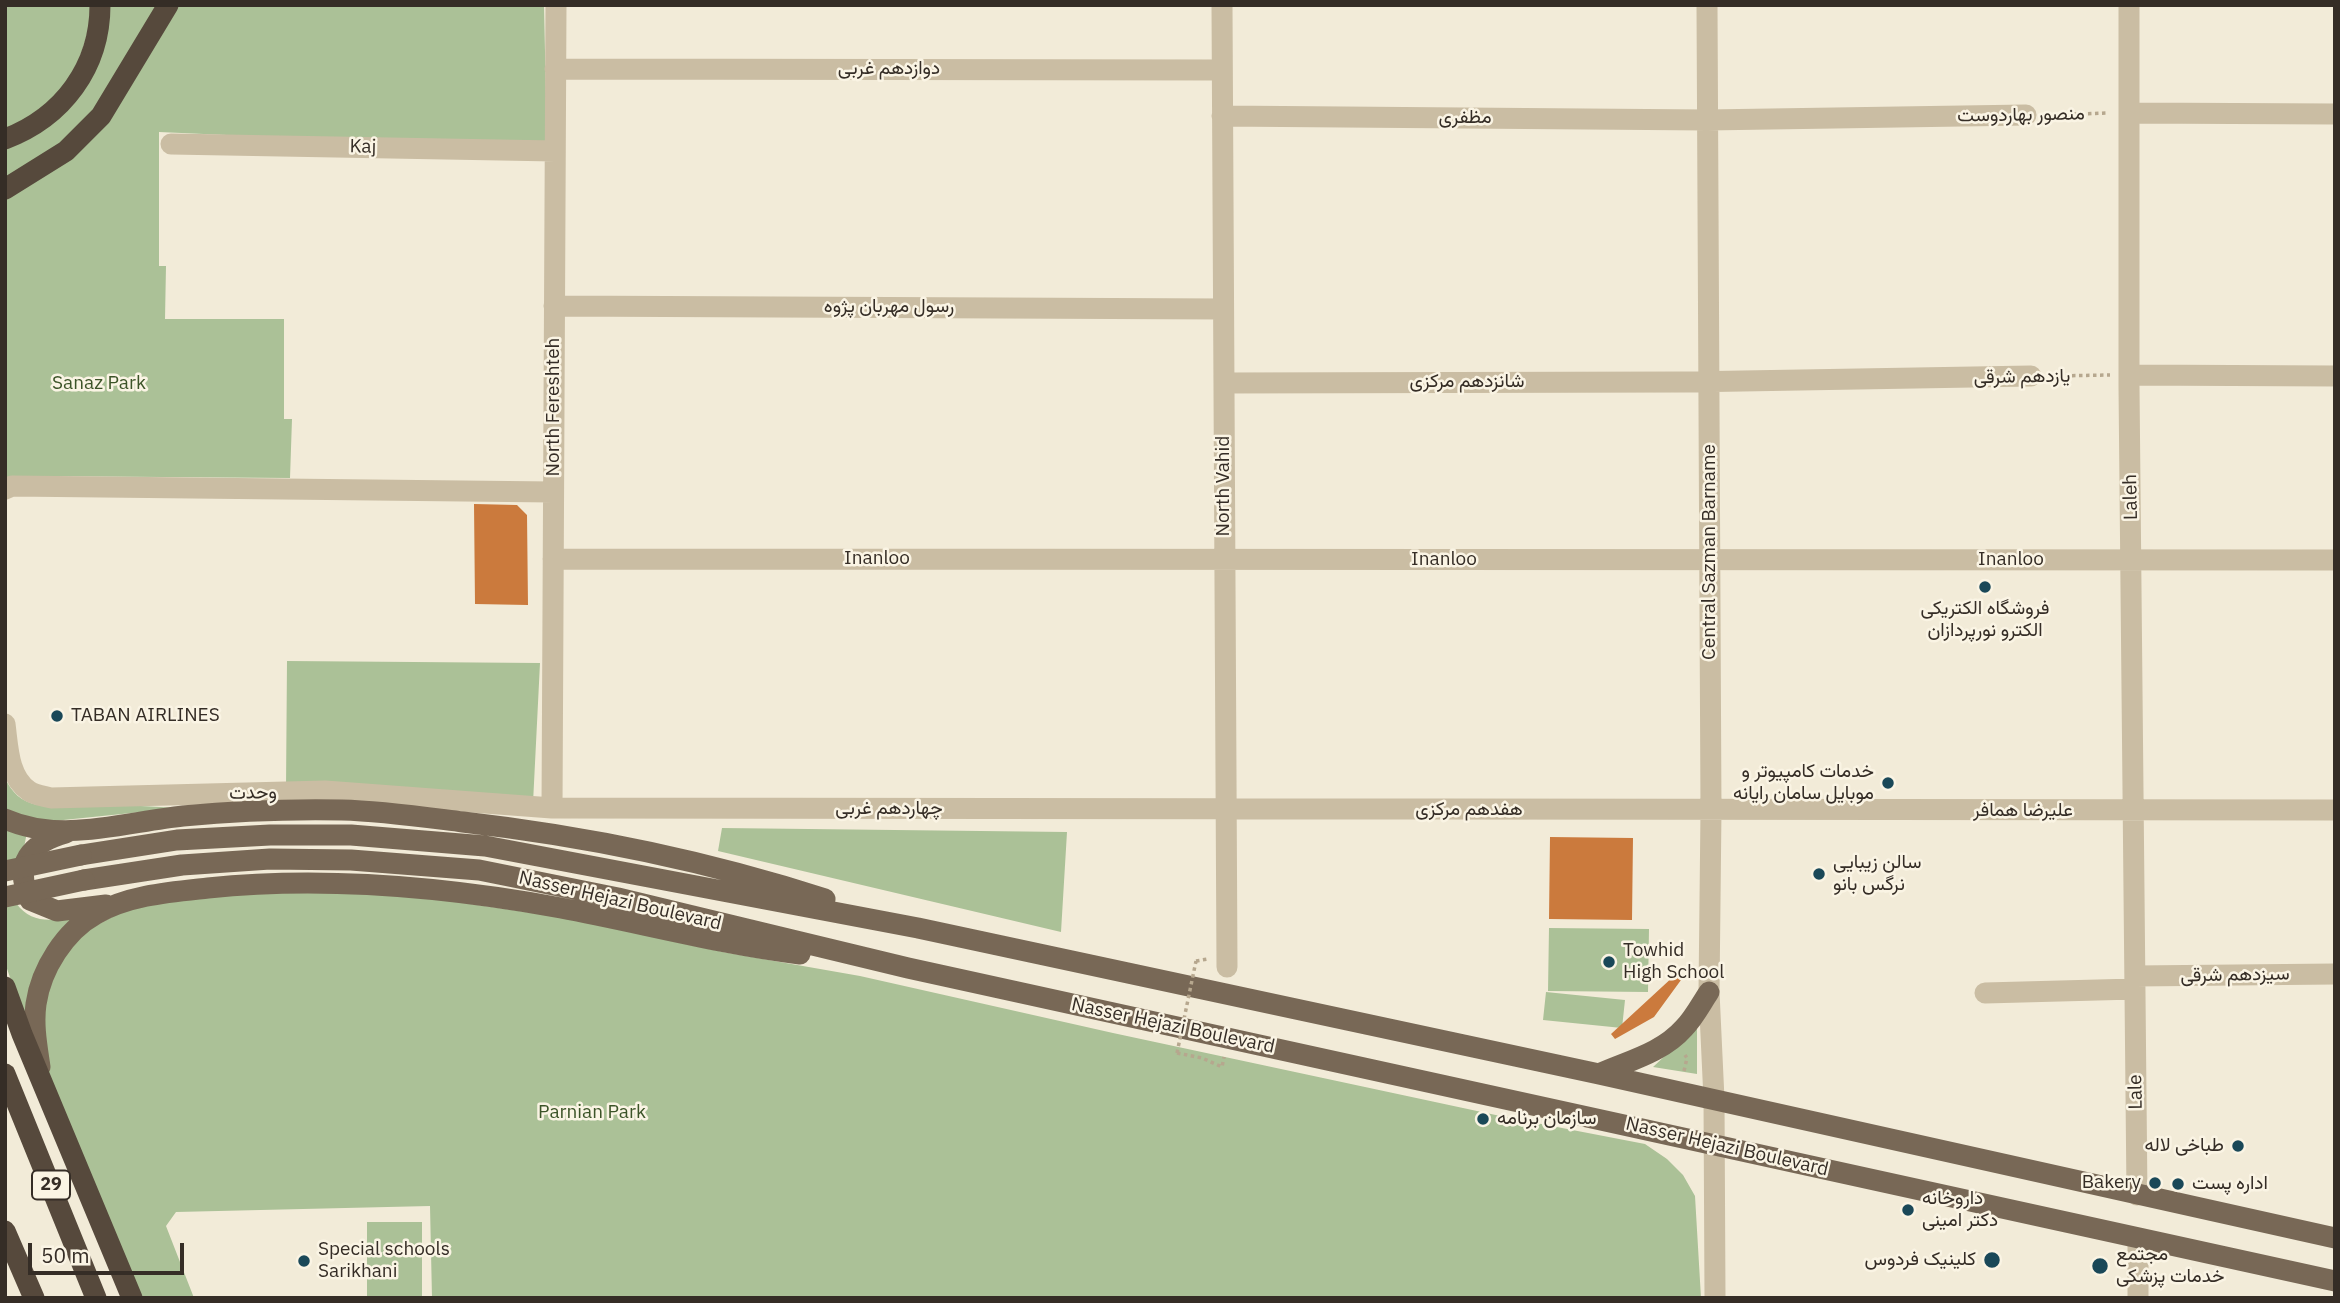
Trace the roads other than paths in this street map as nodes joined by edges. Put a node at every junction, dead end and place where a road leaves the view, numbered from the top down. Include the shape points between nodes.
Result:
1 (100, 5) edge
2 (168, 5) edge
3 (556, 5) edge
4 (1222, 5) edge
5 (1707, 5) edge
6 (2129, 5) edge
7 (555, 69) junction
8 (1222, 70) junction
9 (2131, 113) junction
10 (2335, 114) edge
11 (2026, 115) road end
12 (1222, 116) junction
13 (1707, 120) junction
14 (5, 139) edge
15 (171, 144) dead end
16 (555, 151) junction
17 (5, 189) edge
18 (554, 306) junction
19 (1223, 309) junction
20 (2129, 375) junction
21 (2031, 376) road end
22 (2335, 376) edge
23 (1709, 381) junction
24 (1224, 383) junction
25 (5, 489) edge
26 (553, 492) junction
27 (553, 559) junction
28 (1225, 559) junction
29 (1709, 559) junction
30 (2131, 560) junction
31 (2335, 560) edge
32 (5, 724) edge
33 (552, 808) junction
34 (1226, 809) junction
35 (1711, 810) junction
36 (2335, 810) edge
37 (2133, 811) junction
38 (5, 819) edge
39 (71, 831) junction
40 (5, 871) edge
41 (5, 897) edge
42 (127, 901) junction
43 (918, 928) junction
44 (1227, 967) dead end
45 (908, 968) junction
46 (2335, 974) edge
47 (2135, 983) junction
48 (5, 987) edge
49 (1709, 992) junction
50 (1985, 993) dead end
51 (5, 1074) edge
52 (1599, 1074) junction
53 (43, 1083) junction
54 (1714, 1100) junction
55 (1714, 1144) junction
56 (2137, 1195) junction
57 (5, 1231) edge
58 (2335, 1238) edge
59 (2138, 1239) junction
60 (2335, 1281) edge
61 (34, 1298) edge
62 (96, 1298) edge
63 (131, 1298) edge
64 (1715, 1298) edge
65 (2138, 1298) edge

1 - 14 highway via 93,50 76,85 46,118
2 - 17 highway via 102,116 66,151
3 - 7 street, North Fereshteh
4 - 8 street, North Vahid
5 - 13 street, Central Sazman Barname
6 - 9 street, Laleh
7 - 8 street, دوازدهم غربی
7 - 16 street, North Fereshteh
8 - 12 street, North Vahid
9 - 10 street
9 - 20 street, Laleh
11 - 13 street, منصور بهاردوست
12 - 13 street, مظفری
12 - 19 street, North Vahid
13 - 23 street, Central Sazman Barname
15 - 16 street, Kaj
16 - 18 street, North Fereshteh
18 - 19 street, رسول مهربان پژوه
18 - 26 street, North Fereshteh
19 - 24 street, North Vahid
20 - 22 street
20 - 30 street, Laleh
21 - 23 street, یازدهم شرقی
23 - 24 street, شانزدهم مرکزی
23 - 29 street, Central Sazman Barname
24 - 28 street, North Vahid
25 - 26 street
26 - 27 street, North Fereshteh
27 - 28 street, Inanloo
27 - 33 street, North Fereshteh
28 - 29 street, Inanloo
28 - 34 street, North Vahid
29 - 30 street, Inanloo
29 - 35 street, Central Sazman Barname
30 - 31 street, Inanloo
30 - 37 street, Laleh
32 - 33 street, وحدت via 19,781 30,792 51,798 326,791
33 - 34 street, چهاردهم غربی
34 - 35 street, هفدهم مرکزی
34 - 44 street, North Vahid
35 - 37 street, علیرضا همافر
35 - 49 street, Central Sazman Barname
36 - 37 street, علیرضا همافر
37 - 47 street, Laleh
38 - 39 main road via 29,827
39 - 42 main road via 37,844 28,856 23,885 30,900 57,911
39 - 43 main road via 266,811 344,810 415,816 539,831 663,855 754,876
40 - 43 main road, Nasser Hejazi Boulevard, bridge via 177,840 351,835 485,846
41 - 45 main road, Nasser Hejazi Boulevard, bridge via 183,865 270,859 479,870 618,898
42 - 45 main road via 247,885 421,889 562,908 763,949
42 - 53 main road via 77,928 44,975 35,1018
43 - 52 main road, Nasser Hejazi Boulevard
45 - 55 main road, Nasser Hejazi Boulevard
46 - 47 street, سیزدهم شرقی
47 - 50 street, سیزدهم شرقی
47 - 56 street, Lale
48 - 53 highway
49 - 52 main road via 1685,1028 1671,1040
49 - 54 street, Central Sazman Barname
51 - 62 highway, 29
52 - 54 main road, Nasser Hejazi Boulevard
53 - 63 highway
54 - 55 street, Central Sazman Barname
54 - 56 main road, Nasser Hejazi Boulevard
55 - 59 main road, Nasser Hejazi Boulevard
55 - 64 street, Central Sazman Barname
56 - 58 main road, Nasser Hejazi Boulevard
57 - 61 highway
59 - 60 main road, Nasser Hejazi Boulevard
59 - 65 street

